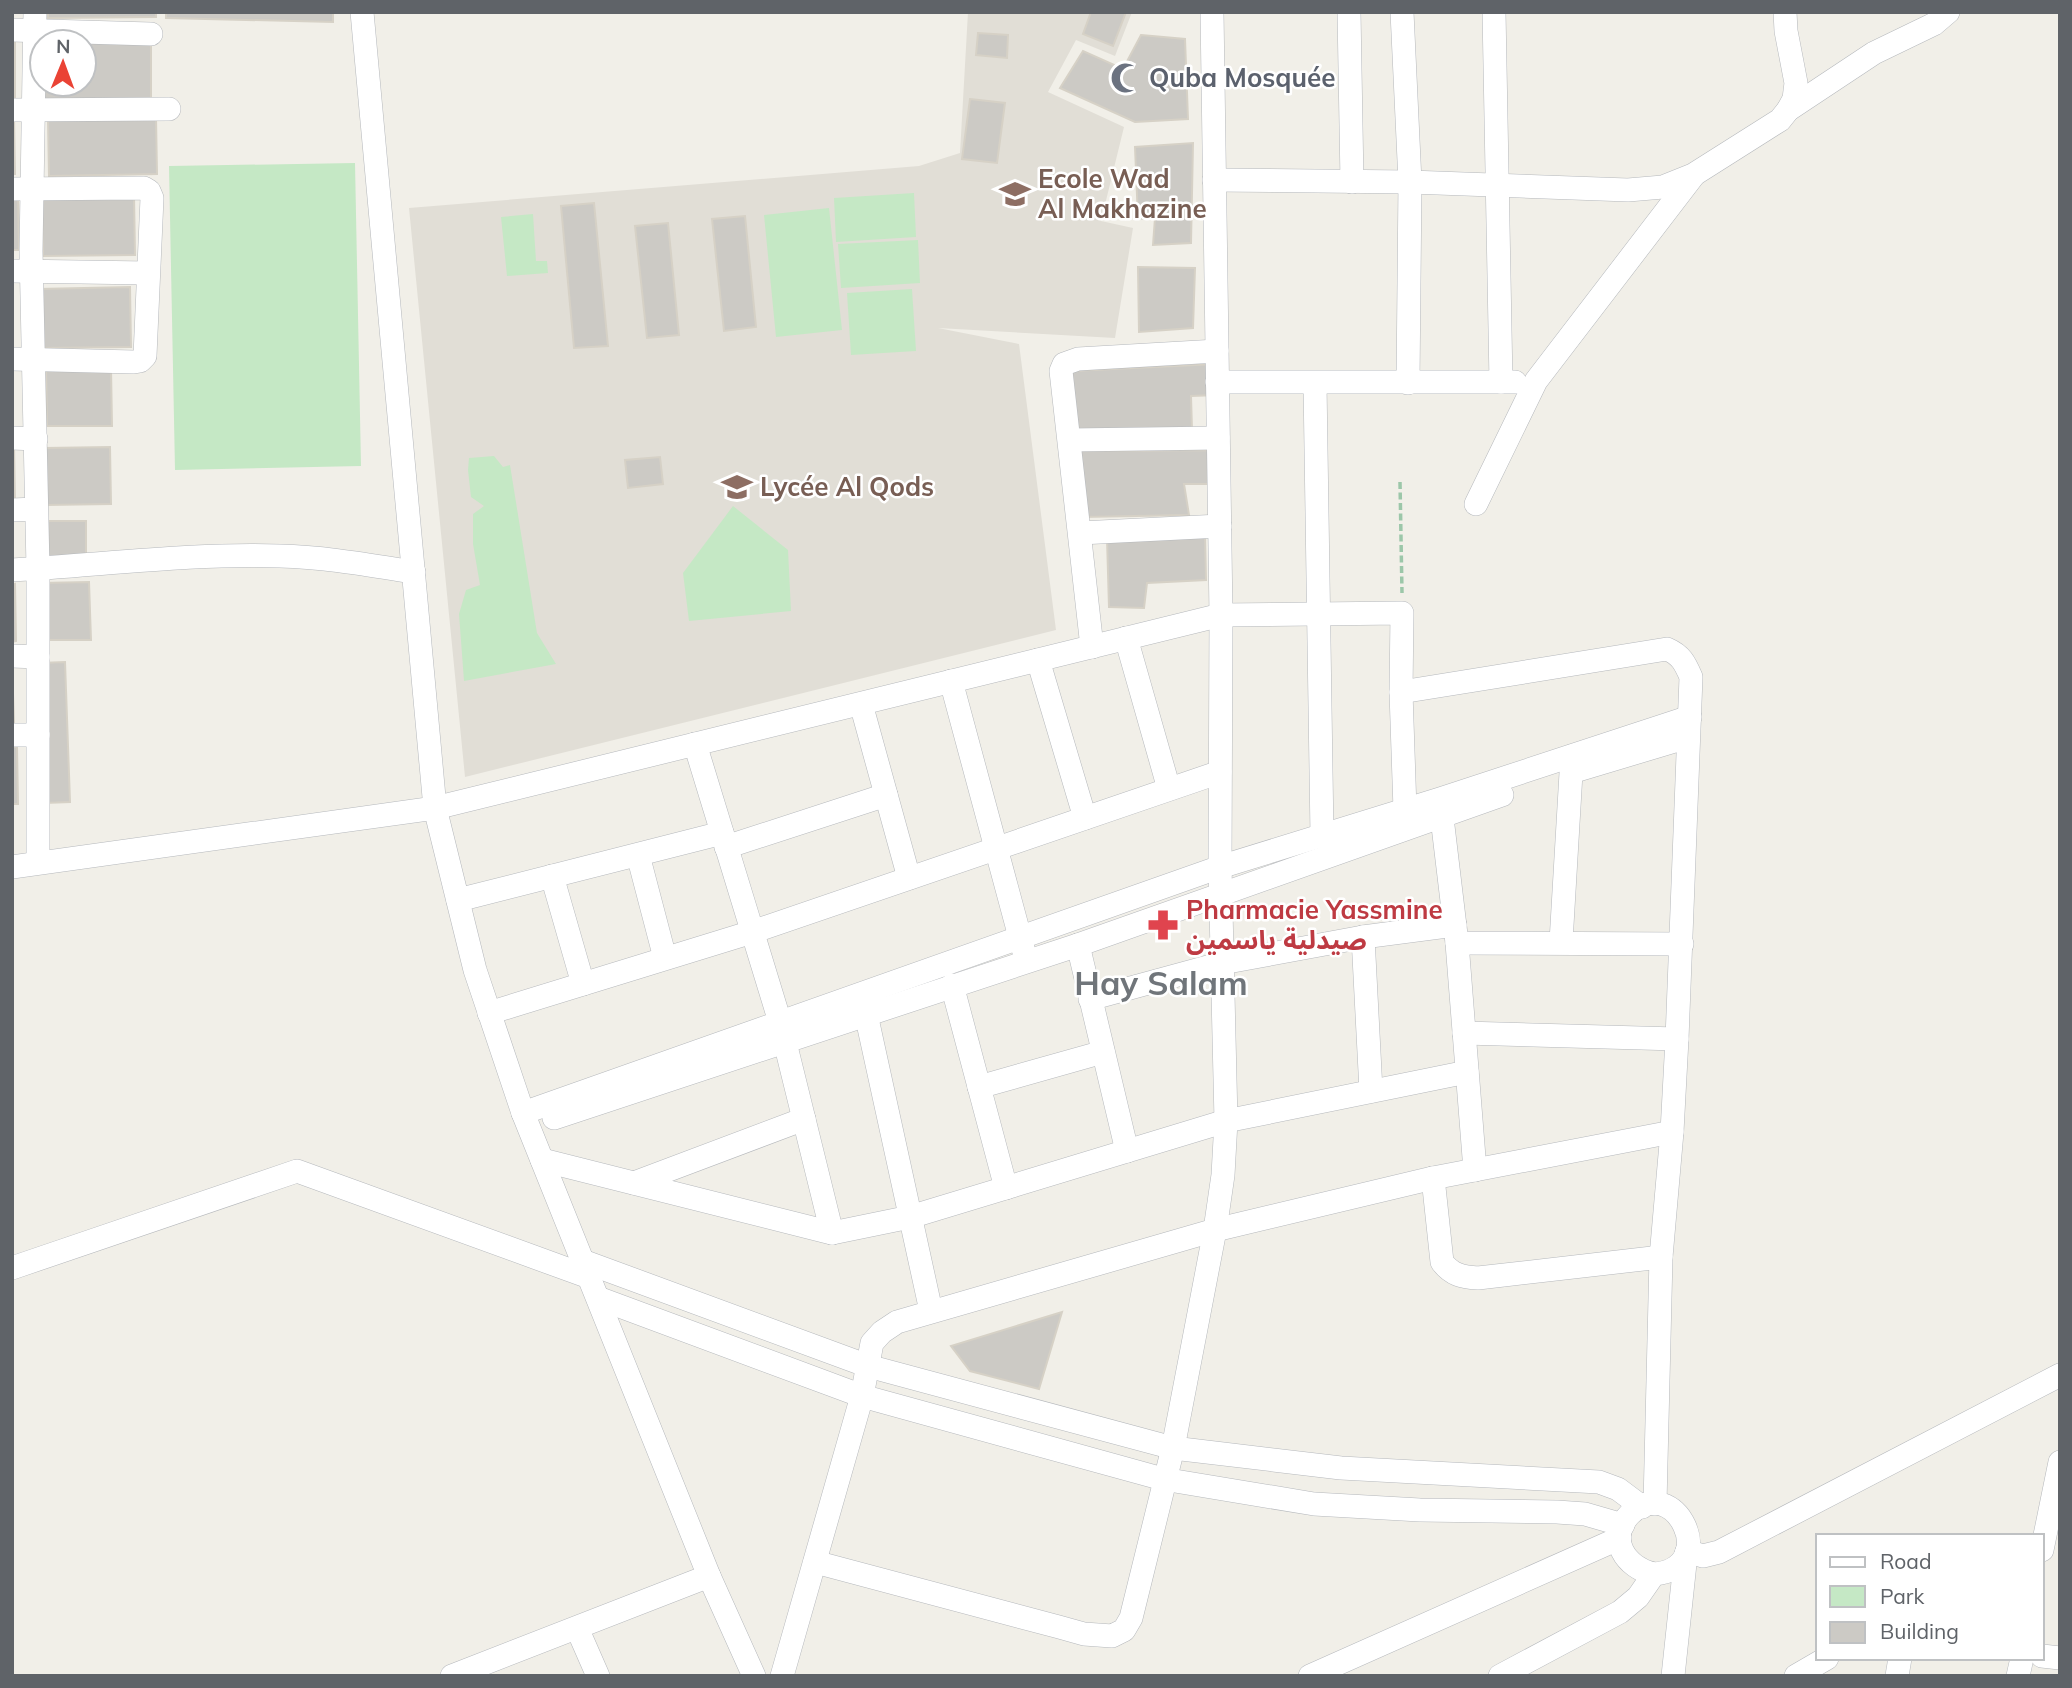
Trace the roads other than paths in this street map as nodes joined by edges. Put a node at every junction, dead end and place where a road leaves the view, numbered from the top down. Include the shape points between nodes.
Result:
1 (362, 12) edge
2 (1349, 12) edge
3 (1402, 12) edge
4 (1494, 12) edge
5 (1785, 12) edge
6 (1217, 13) edge
7 (1939, 16) edge
8 (35, 21) edge
9 (12, 30) edge
10 (151, 34) dead end
11 (169, 109) dead end
12 (22, 110) edge
13 (1788, 110) junction
14 (1693, 175) junction
15 (1214, 180) junction
16 (1352, 182) junction
17 (1410, 182) junction
18 (1499, 187) junction
19 (22, 189) edge
20 (22, 271) edge
21 (148, 273) junction
22 (1217, 351) junction
23 (23, 359) edge
24 (1536, 381) junction
25 (1501, 382) junction
26 (1217, 383) junction
27 (1315, 383) junction
28 (1408, 383) junction
29 (12, 438) edge
30 (1218, 438) junction
31 (36, 439) junction
32 (1070, 440) junction
33 (1476, 504) dead end
34 (36, 509) junction
35 (12, 510) edge
36 (1220, 526) junction
37 (1080, 533) junction
38 (38, 568) junction
39 (12, 570) edge
40 (414, 572) junction
41 (1318, 614) junction
42 (1221, 615) junction
43 (1126, 638) junction
44 (1092, 647) junction
45 (12, 656) edge
46 (38, 657) junction
47 (1038, 660) junction
48 (951, 681) junction
49 (1401, 692) junction
50 (861, 704) junction
51 (1689, 727) junction
52 (12, 735) edge
53 (38, 735) junction
54 (695, 744) junction
55 (1572, 764) junction
56 (1220, 772) junction
57 (1169, 789) junction
58 (886, 795) junction
59 (1441, 807) junction
60 (435, 808) junction
61 (1405, 810) junction
62 (1085, 818) junction
63 (1322, 835) junction
64 (724, 840) junction
65 (996, 848) junction
66 (638, 855) junction
67 (38, 862) junction
68 (12, 867) edge
69 (1220, 867) junction
70 (552, 876) junction
71 (909, 878) junction
72 (1221, 893) junction
73 (458, 900) junction
74 (752, 932) junction
75 (1456, 934) junction
76 (1363, 937) junction
77 (1020, 938) junction
78 (1561, 942) junction
79 (1682, 944) junction
80 (1078, 945) junction
81 (665, 958) junction
82 (1027, 962) junction
83 (1222, 963) junction
84 (583, 984) junction
85 (952, 985) junction
86 (1090, 999) junction
87 (489, 1013) junction
88 (866, 1014) junction
89 (782, 1031) junction
90 (1464, 1033) junction
91 (1678, 1039) junction
92 (1103, 1052) junction
93 (1467, 1072) junction
94 (979, 1087) junction
95 (1371, 1091) junction
96 (804, 1119) junction
97 (525, 1120) junction
98 (1226, 1121) junction
99 (1672, 1132) junction
100 (1126, 1151) junction
101 (541, 1160) junction
102 (1475, 1170) junction
103 (1433, 1178) junction
104 (634, 1183) junction
105 (1006, 1188) junction
106 (910, 1217) junction
107 (1215, 1230) junction
108 (832, 1233) junction
109 (1661, 1257) junction
110 (12, 1268) edge
111 (589, 1279) junction
112 (930, 1311) junction
113 (868, 1366) junction
114 (2060, 1375) edge
115 (862, 1396) junction
116 (1172, 1448) junction
117 (2060, 1462) edge
118 (1163, 1479) junction
119 (1648, 1506) junction
120 (1621, 1531) junction
121 (2044, 1538) edge
122 (1687, 1553) junction
123 (815, 1562) junction
124 (1656, 1574) junction
125 (709, 1576) junction
126 (1677, 1627) junction
127 (578, 1628) junction
128 (1824, 1660) edge
129 (452, 1676) edge
130 (598, 1676) edge
131 (754, 1676) edge
132 (782, 1676) edge
133 (1310, 1676) edge
134 (1500, 1676) edge
135 (1673, 1676) edge
136 (1796, 1676) edge

1 - 40 street
2 - 16 street
3 - 17 street
4 - 18 street
5 - 13 street via 1796,83
6 - 15 street
7 - 13 street
8 - 9 street
8 - 10 street
8 - 12 street
11 - 12 street
12 - 19 street
13 - 14 street via 1770,127
14 - 18 street via 1663,187 1628,190
14 - 24 street
15 - 16 street
15 - 22 street
16 - 17 street
17 - 18 street
17 - 28 street
18 - 25 street
19 - 20 street
19 - 21 street via 149,191
20 - 21 street
20 - 23 street
21 - 23 street via 145,356 140,361
22 - 26 street
22 - 32 street via 1078,359 1064,364 1061,371
23 - 31 street
24 - 25 street
24 - 33 street
25 - 28 street
26 - 27 street
26 - 30 street
27 - 28 street
27 - 41 street
29 - 31 street
30 - 32 street
30 - 36 street
31 - 34 street
32 - 37 street
34 - 35 street
34 - 38 street
36 - 37 street
36 - 42 street
37 - 44 street
38 - 39 street
38 - 40 street via 268,556 321,558
38 - 46 street
40 - 60 street
41 - 42 street
41 - 49 street via 1402,613
41 - 63 street
42 - 43 street
42 - 56 street
43 - 44 street
43 - 57 street
44 - 47 street
45 - 46 street
46 - 53 street
47 - 48 street
47 - 62 street
48 - 50 street
48 - 65 street
49 - 51 street via 1667,649 1685,661 1691,677
49 - 61 street
50 - 54 street
50 - 58 street
51 - 55 street
51 - 79 street
52 - 53 street
53 - 67 street
54 - 60 street
54 - 64 street
55 - 59 street
55 - 78 street
56 - 57 street
56 - 69 street
57 - 62 street
58 - 64 street
58 - 71 street
59 - 61 street
59 - 72 street
59 - 75 street
60 - 67 street
60 - 73 street
61 - 63 street
62 - 65 street
63 - 69 street
64 - 66 street
64 - 74 street
65 - 71 street
65 - 77 street
66 - 70 street
66 - 81 street
67 - 68 street
69 - 72 street
69 - 77 street
70 - 73 street
70 - 84 street
71 - 74 street
72 - 80 street
72 - 83 street
73 - 87 street
74 - 81 street
74 - 89 street
75 - 76 street
75 - 78 street
75 - 90 street
76 - 83 street
76 - 95 street
77 - 82 street
77 - 89 street
78 - 79 street
79 - 91 street
80 - 82 street
80 - 86 street
81 - 84 street
82 - 85 street
83 - 86 street
83 - 98 street
84 - 87 street
85 - 88 street
85 - 94 street
86 - 92 street
87 - 97 street
88 - 89 street
88 - 106 street
89 - 96 street
89 - 97 street
90 - 91 street
90 - 93 street
91 - 99 street
92 - 94 street
92 - 100 street
93 - 95 street
93 - 102 street
94 - 105 street
95 - 98 street
96 - 104 street
96 - 108 street
97 - 101 street
98 - 100 street
98 - 107 street
99 - 102 street
99 - 109 street
100 - 105 street
101 - 104 street
101 - 111 street
102 - 103 street
103 - 107 street
103 - 109 street via 1442,1262 1450,1272 1464,1277
104 - 108 street
105 - 106 street
106 - 108 street
106 - 112 street
107 - 112 street
107 - 116 street
109 - 119 street
110 - 111 street via 297,1171
111 - 113 street
111 - 115 street
111 - 125 street
112 - 113 street via 881,1332 872,1343
113 - 115 street
113 - 116 street
114 - 122 street via 1719,1552
115 - 118 street
115 - 123 street
116 - 118 street
116 - 119 street via 1341,1468 1599,1482
117 - 121 street
118 - 120 street via 1314,1504 1585,1514
118 - 123 street via 1130,1618 1124,1630 1112,1636 1059,1627
119 - 120 street via 1630,1514
119 - 122 street via 1668,1507 1679,1514 1689,1538
120 - 124 street via 1622,1551 1629,1563
120 - 133 street
122 - 124 street via 1669,1571
122 - 126 street
123 - 132 street
124 - 126 street
124 - 134 street via 1620,1612
125 - 127 street
125 - 131 street
126 - 135 street
127 - 129 street
127 - 130 street
128 - 136 street

